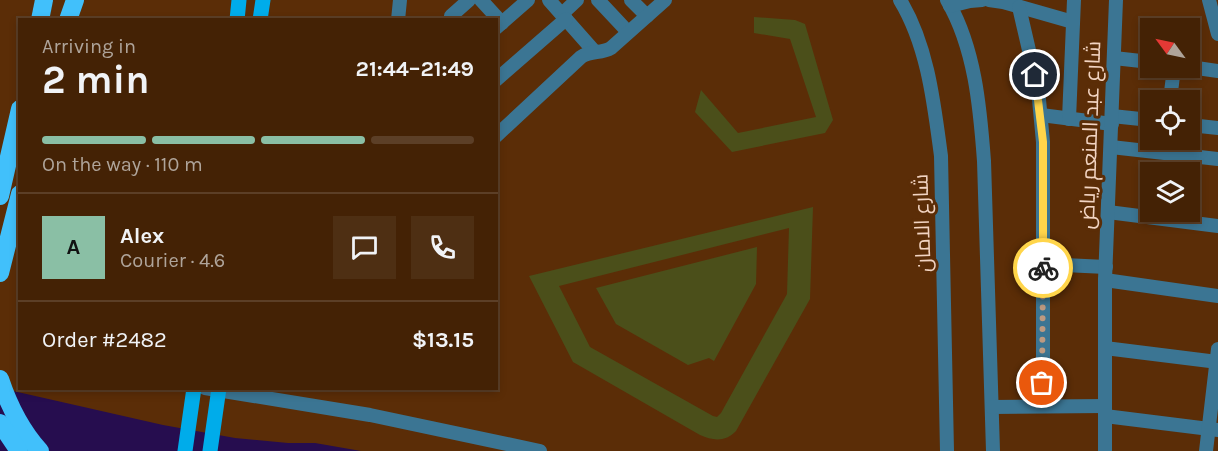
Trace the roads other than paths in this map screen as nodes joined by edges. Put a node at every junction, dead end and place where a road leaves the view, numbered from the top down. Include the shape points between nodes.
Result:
1 (44, 0) edge
2 (75, 0) edge
3 (239, 0) edge
4 (263, 0) edge
5 (400, 0) edge
6 (469, 0) edge
7 (481, 0) edge
8 (528, 0) edge
9 (549, 0) edge
10 (577, 0) edge
11 (598, 0) edge
12 (631, 0) edge
13 (665, 0) edge
14 (900, 0) edge
15 (970, 0) edge
16 (982, 0) edge
17 (989, 0) edge
18 (1074, 0) edge
19 (1116, 0) edge
20 (1209, 0) edge
21 (949, 3) edge
22 (1019, 7) junction
23 (451, 16) dead end
24 (646, 16) junction
25 (564, 17) junction
26 (40, 18) edge
27 (69, 18) edge
28 (237, 18) edge
29 (260, 18) edge
30 (398, 18) edge
31 (493, 18) edge
32 (1073, 22) junction
33 (499, 26) edge
34 (628, 32) junction
35 (1218, 34) edge
36 (594, 51) junction
37 (1114, 58) junction
38 (1140, 62) edge
39 (1200, 68) edge
40 (1218, 71) edge
41 (498, 78) edge
42 (1041, 115) junction
43 (18, 118) edge
44 (1069, 119) junction
45 (1112, 120) junction
46 (1140, 120) edge
47 (1200, 126) edge
48 (1218, 128) edge
49 (498, 134) edge
50 (1140, 146) edge
51 (1111, 147) junction
52 (1181, 150) edge
53 (1218, 159) edge
54 (0, 196) edge
55 (18, 202) edge
56 (1108, 212) junction
57 (1218, 226) edge
58 (18, 239) edge
59 (1043, 264) junction
60 (1, 268) edge
61 (1106, 273) junction
62 (1218, 296) edge
63 (1105, 348) junction
64 (1218, 357) edge
65 (0, 379) edge
66 (194, 390) edge
67 (214, 390) edge
68 (220, 390) edge
69 (1042, 406) junction
70 (992, 407) junction
71 (1105, 411) junction
72 (0, 423) edge
73 (1213, 429) edge
74 (19, 451) edge
75 (40, 451) edge
76 (185, 451) edge
77 (210, 451) edge
78 (540, 451) edge
79 (947, 451) edge
80 (993, 451) edge
81 (1105, 451) edge
82 (1206, 451) edge

1 - 26 highway
2 - 27 highway
3 - 28 main road
4 - 29 main road
5 - 30 street
6 - 23 street
7 - 31 street
8 - 33 street
9 - 25 street
10 - 25 street
11 - 34 street
12 - 24 street
13 - 24 street
14 - 79 street, شارع الامان via 922,52 941,156
15 - 16 street
15 - 21 street
17 - 22 street
18 - 32 street
19 - 37 street, شارع عبد المنعم رياض
20 - 35 street
21 - 70 street via 962,30 981,121
22 - 32 street
22 - 42 street
24 - 34 street
25 - 36 street
25 - 41 street
32 - 44 street
34 - 36 street via 607,50
36 - 49 street via 581,57
37 - 38 street
37 - 45 street, شارع عبد المنعم رياض
39 - 40 street
42 - 44 street
42 - 59 street
43 - 54 highway
44 - 45 street
45 - 46 street
45 - 51 street, شارع عبد المنعم رياض
47 - 48 street
50 - 51 street
51 - 56 street, شارع عبد المنعم رياض
52 - 53 street
55 - 60 highway
56 - 57 street
56 - 61 street, شارع عبد المنعم رياض
58 - 60 highway
59 - 61 street
59 - 69 street
61 - 62 street
61 - 63 street, شارع عبد المنعم رياض
63 - 64 street
63 - 71 street, شارع عبد المنعم رياض
64 - 73 street
65 - 75 highway via 18,421
66 - 76 main road
67 - 77 main road via 217,410
68 - 78 street
69 - 70 street
69 - 71 street
70 - 80 street
71 - 73 street
71 - 81 street, شارع عبد المنعم رياض
72 - 74 highway
73 - 82 street

